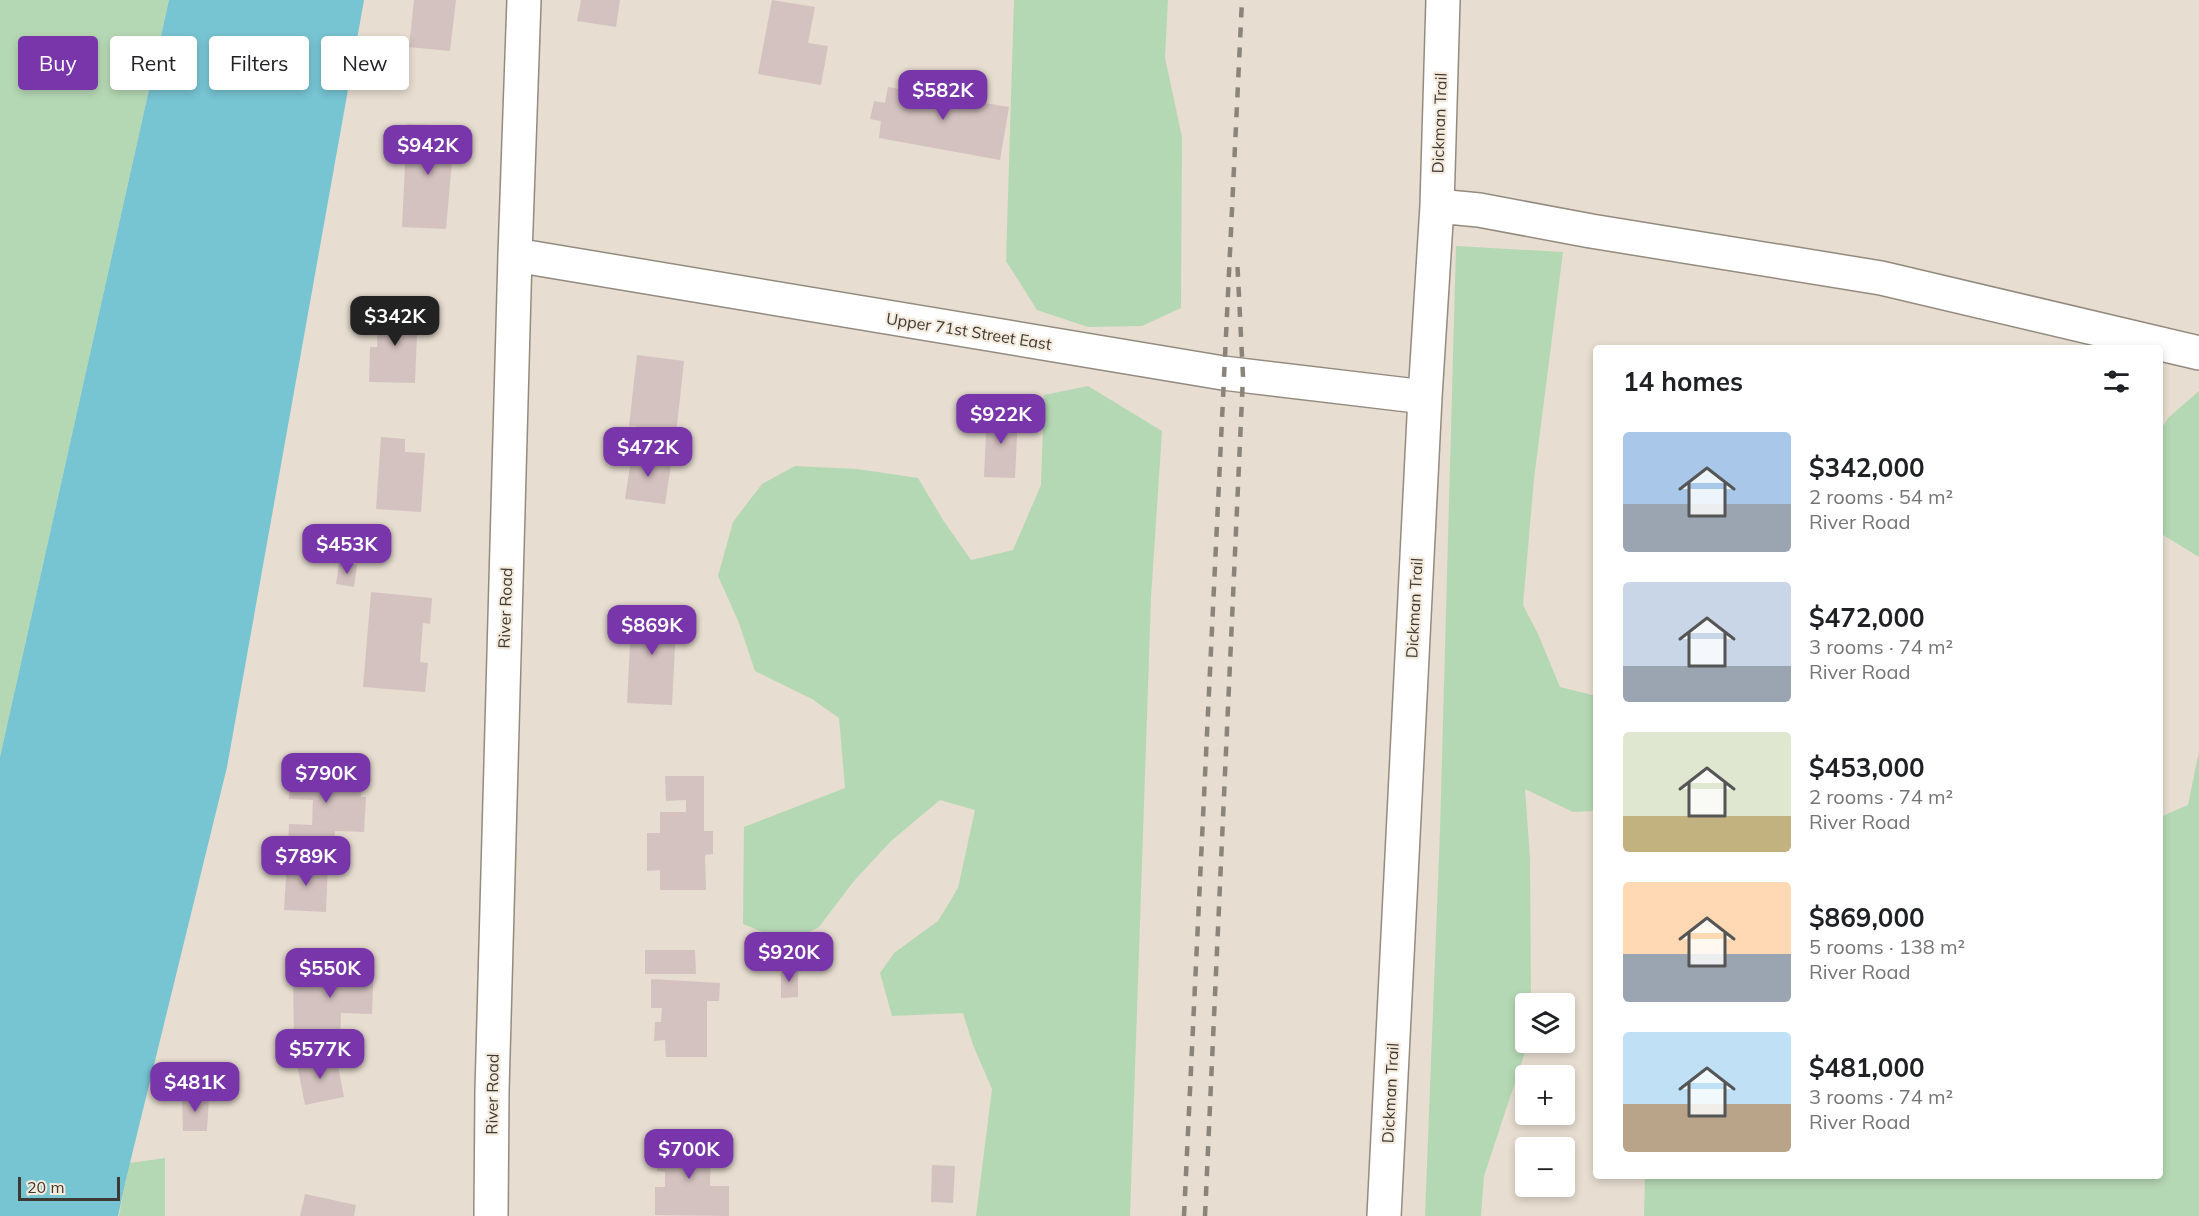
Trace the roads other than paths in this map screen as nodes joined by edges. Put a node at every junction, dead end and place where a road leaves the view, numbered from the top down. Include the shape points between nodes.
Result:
1 (524, 0) edge
2 (1443, 0) edge
3 (1437, 206) junction
4 (515, 255) junction
5 (2199, 353) edge
6 (1425, 397) junction
7 (491, 1216) edge
8 (1384, 1216) edge

1 - 4 street, River Road
2 - 3 street, Dickman Trail
3 - 5 street via 1881,278
3 - 6 street, Dickman Trail
4 - 6 street, Upper 71st Street East via 1223,373
4 - 7 street, River Road
6 - 8 street, Dickman Trail

